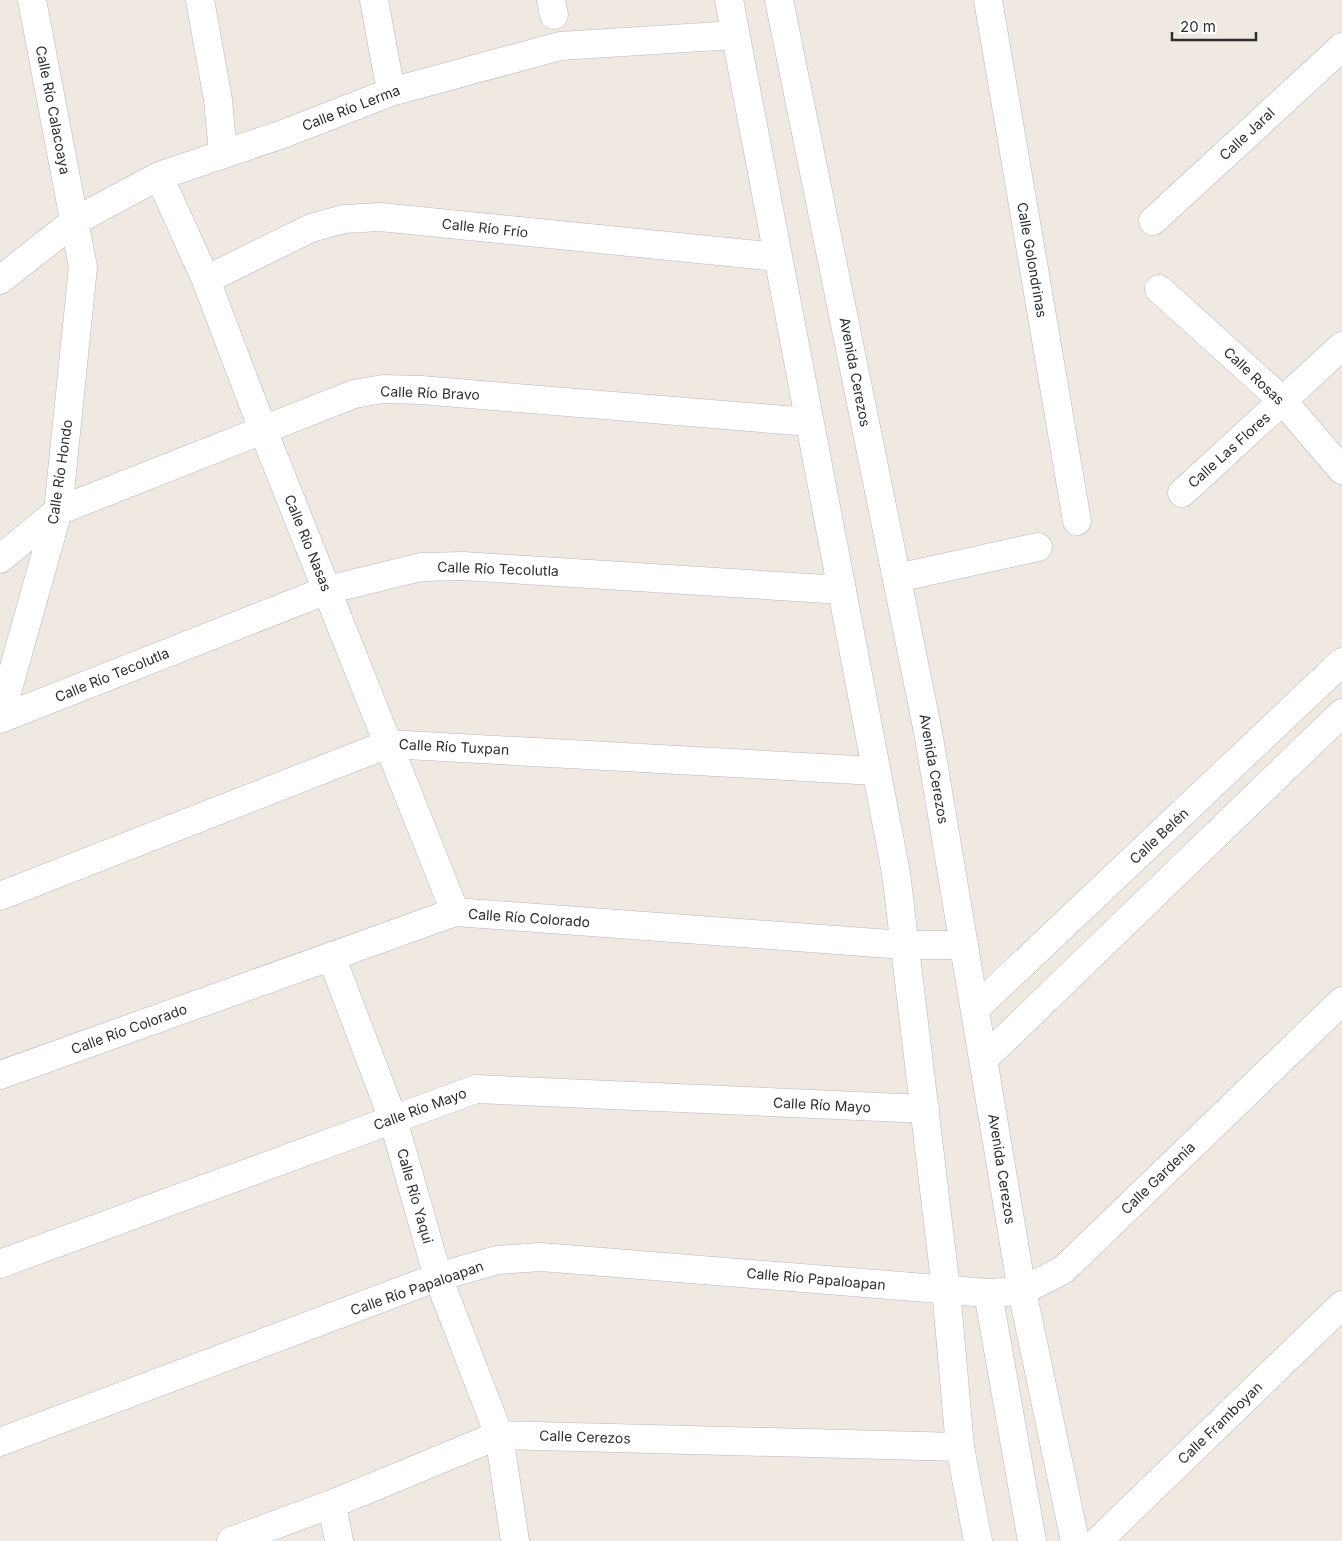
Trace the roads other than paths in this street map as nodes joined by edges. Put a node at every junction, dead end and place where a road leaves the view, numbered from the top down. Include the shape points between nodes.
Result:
1 (32, 0) edge
2 (200, 0) edge
3 (374, 0) edge
4 (729, 0) edge
5 (779, 0) edge
6 (988, 0) edge
7 (735, 35) junction
8 (1342, 47) edge
9 (391, 92) junction
10 (223, 153) junction
11 (159, 176) junction
12 (75, 221) junction
13 (1153, 221) dead end
14 (777, 257) junction
15 (0, 280) edge
16 (206, 280) junction
17 (1159, 290) dead end
18 (1342, 346) edge
19 (1283, 401) junction
20 (809, 422) junction
21 (263, 430) junction
22 (1342, 470) edge
23 (1182, 493) dead end
24 (58, 511) junction
25 (1077, 521) dead end
26 (1038, 547) dead end
27 (0, 559) edge
28 (896, 578) junction
29 (327, 590) junction
30 (842, 590) junction
31 (1342, 662) edge
32 (1342, 712) edge
33 (0, 718) edge
34 (388, 744) junction
35 (876, 770) junction
36 (0, 896) edge
37 (455, 912) junction
38 (904, 945) junction
39 (964, 945) junction
40 (331, 956) junction
41 (1342, 1001) edge
42 (975, 1009) junction
43 (984, 1059) junction
44 (0, 1075) edge
45 (924, 1109) junction
46 (392, 1119) junction
47 (0, 1264) edge
48 (438, 1277) junction
49 (946, 1289) junction
50 (1022, 1291) junction
51 (988, 1293) junction
52 (1342, 1305) edge
53 (499, 1435) junction
54 (0, 1442) edge
55 (960, 1447) junction
56 (332, 1504) junction
57 (231, 1541) edge
58 (338, 1541) edge
59 (515, 1541) edge
60 (978, 1541) edge
61 (1032, 1541) edge
62 (1075, 1541) edge
63 (1098, 1541) edge

1 - 12 street, Calle Río Calacoaya
2 - 10 street via 218,100
3 - 9 street
4 - 7 street
5 - 28 street, Avenida Cerezos
6 - 25 street, Calle Golondrinas
7 - 9 street, Calle Río Lerma via 560,46
7 - 14 street
8 - 13 street, Calle Jaral
9 - 10 street, Calle Río Lerma via 283,134
10 - 11 street, Calle Río Lerma
11 - 12 street, Calle Río Lerma
11 - 16 street, Calle Río Nasas
12 - 15 street, Calle Río Lerma
12 - 24 street, Calle Río Hondo via 83,267
14 - 16 street, Calle Río Frío via 362,218 311,228
14 - 20 street
16 - 21 street, Calle Río Nasas
17 - 19 street, Calle Rosas
18 - 19 street, Calle Las Flores
19 - 22 street, Calle Rosas
19 - 23 street, Calle Las Flores
20 - 21 street, Calle Río Bravo via 383,389 354,394
20 - 30 street
21 - 24 street, Calle Río Bravo
21 - 29 street, Calle Río Nasas
24 - 27 street, Calle Río Bravo
24 - 33 street, Calle Río Hondo
26 - 28 street
28 - 39 street, Avenida Cerezos via 928,732
29 - 30 street, Calle Río Tecolutla via 421,567 462,566
29 - 33 street, Calle Río Tecolutla
29 - 34 street, Calle Río Nasas
30 - 35 street
31 - 42 street, Calle Belén
32 - 43 street
34 - 35 street, Calle Río Tuxpan
34 - 36 street, Calle Río Tuxpan
34 - 37 street, Calle Río Nasas
35 - 38 street via 896,872
37 - 38 street, Calle Río Colorado
37 - 40 street, Calle Río Colorado
38 - 39 street, Calle Río Colorado
38 - 45 street
39 - 42 street, Avenida Cerezos
40 - 44 street, Calle Río Colorado
40 - 46 street, Calle Río Yaqui
41 - 50 street, Calle Gardenia via 1063,1270
42 - 43 street, Avenida Cerezos
43 - 50 street, Avenida Cerezos
45 - 46 street, Calle Río Mayo via 476,1089
45 - 49 street
46 - 47 street, Calle Río Mayo
46 - 48 street, Calle Río Yaqui
48 - 49 street, Calle Río Papaloapan via 497,1260 541,1257
48 - 53 street, Calle Río Yaqui
48 - 54 street, Calle Río Papaloapan
49 - 51 street, Calle Gardenia
49 - 55 street
50 - 51 street, Calle Gardenia
50 - 62 street, Avenida Cerezos
51 - 61 street
52 - 63 street, Calle Framboyan
53 - 55 street, Calle Cerezos
53 - 56 street, Calle Cerezos
53 - 59 street, Calle Río Yaqui
55 - 60 street
56 - 57 street, Calle Cerezos
56 - 58 street

